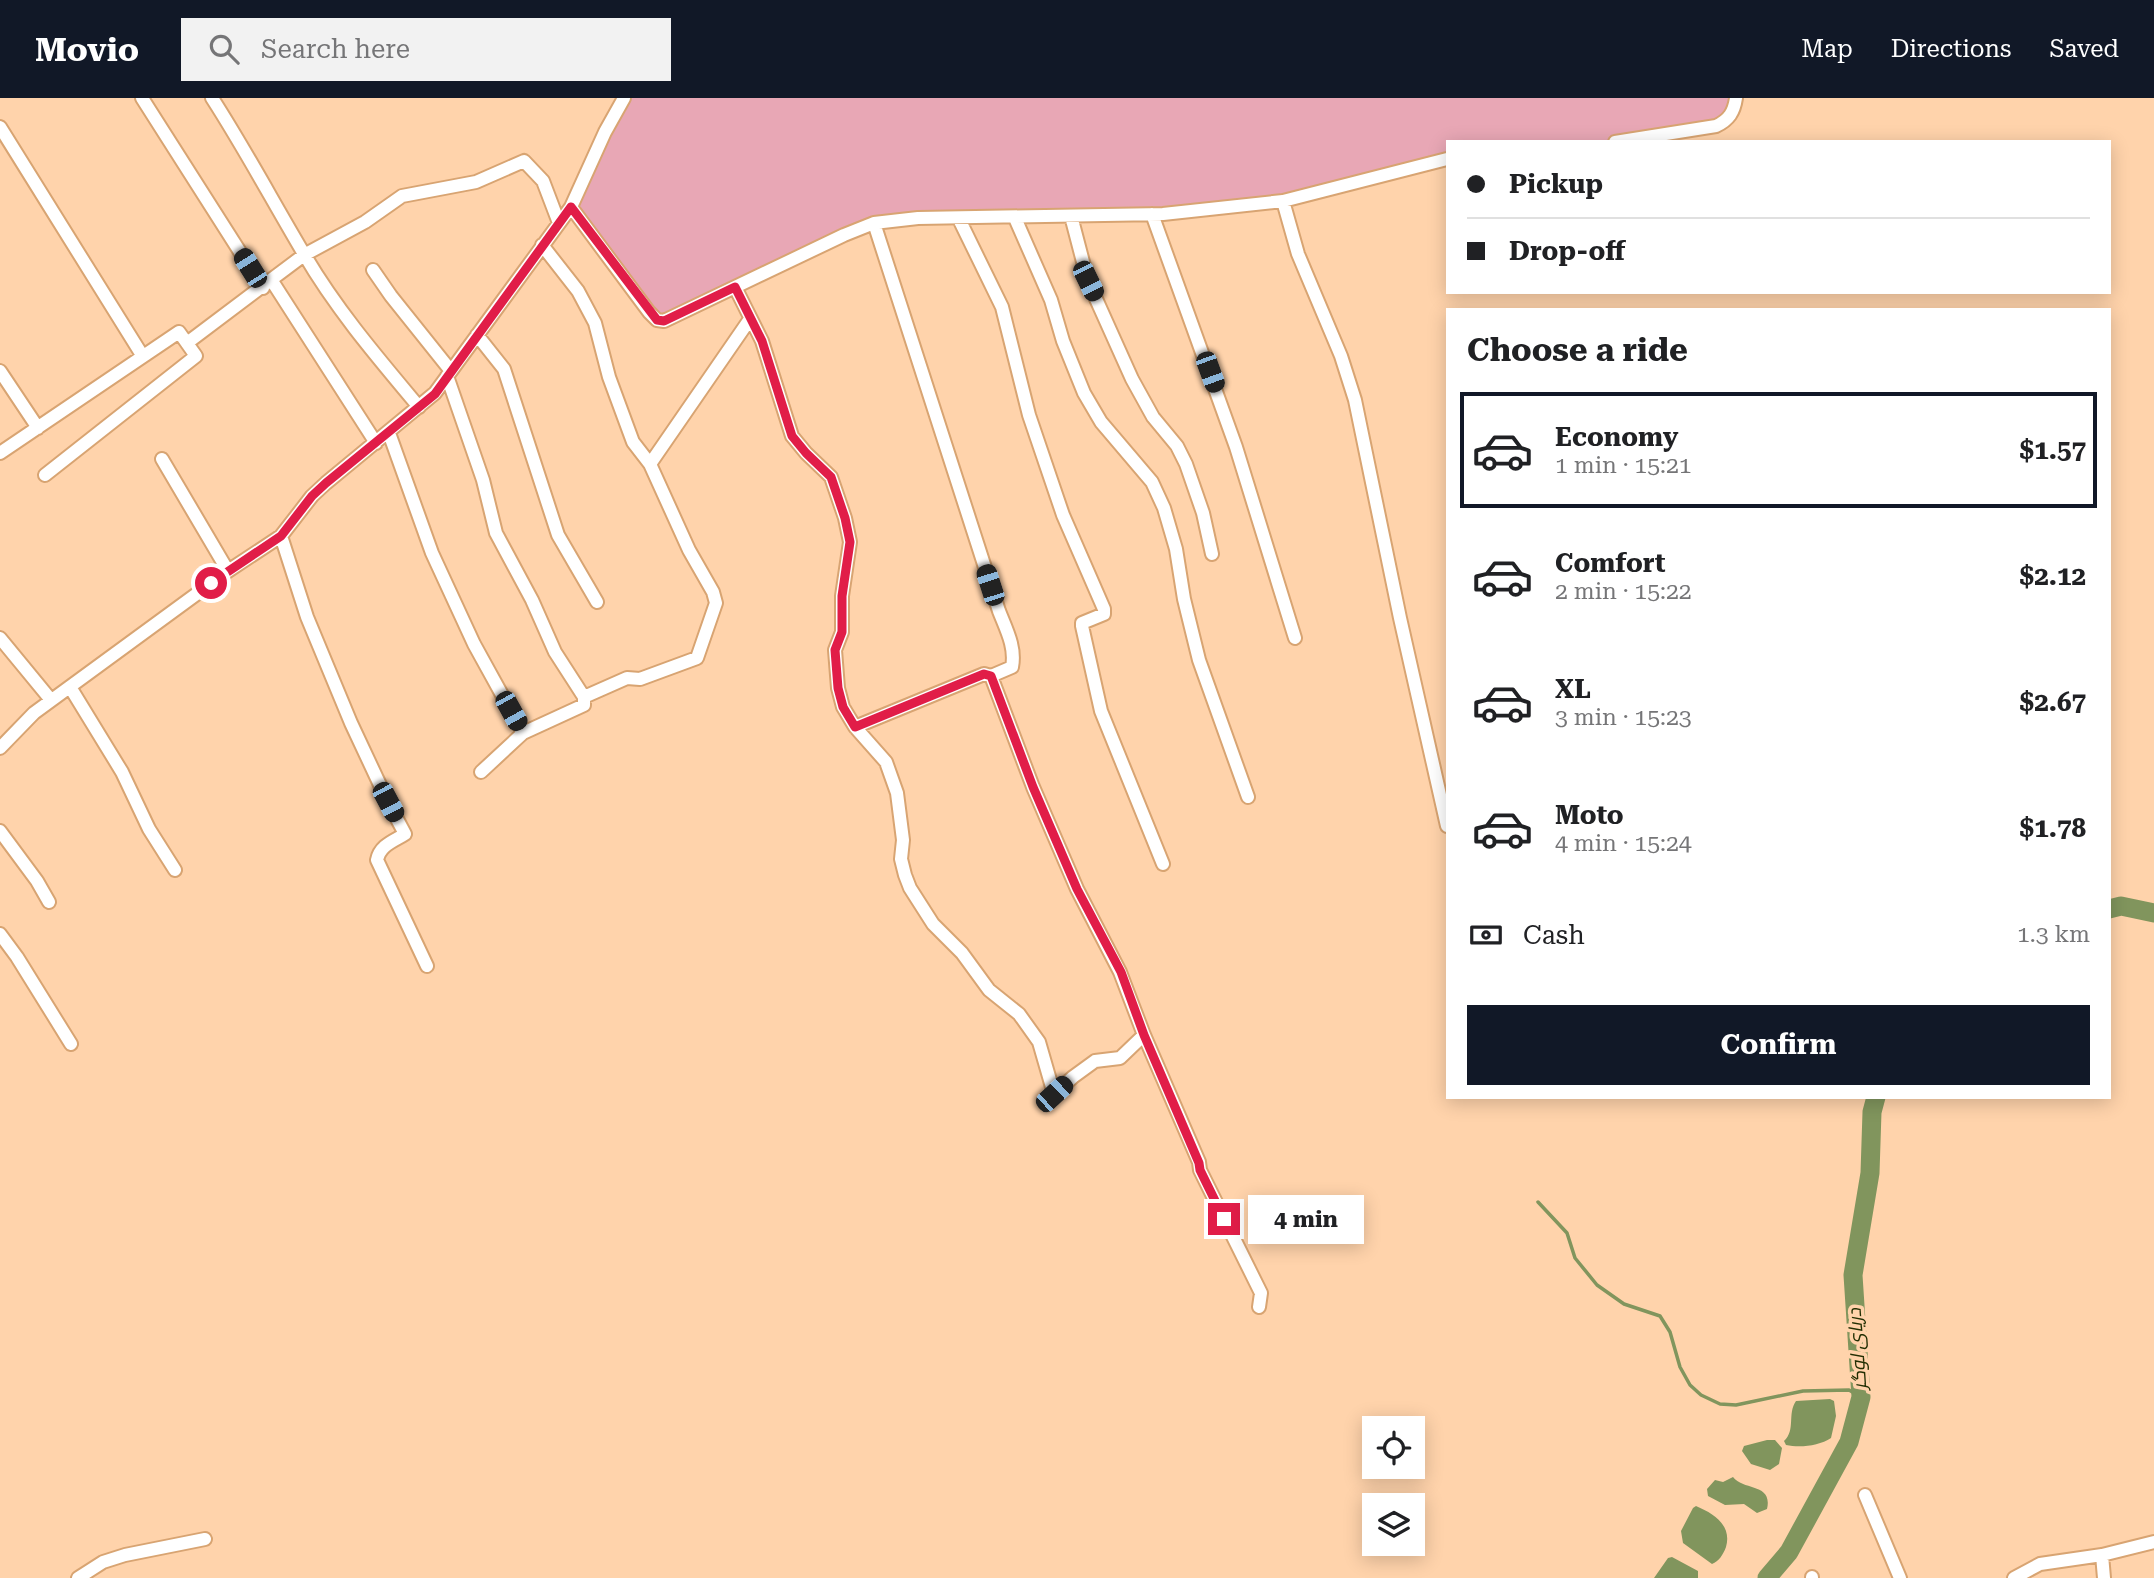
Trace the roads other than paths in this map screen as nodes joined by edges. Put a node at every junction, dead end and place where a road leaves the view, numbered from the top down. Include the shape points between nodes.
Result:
1 (142, 98) edge
2 (212, 98) edge
3 (624, 98) edge
4 (1736, 98) edge
5 (0, 127) edge
6 (1628, 140) edge
7 (1446, 159) edge
8 (1283, 201) junction
9 (571, 207) junction
10 (1152, 214) junction
11 (1071, 216) junction
12 (1015, 218) junction
13 (959, 219) junction
14 (559, 223) junction
15 (874, 223) junction
16 (542, 245) junction
17 (304, 255) junction
18 (373, 270) dead end
19 (267, 284) junction
20 (735, 287) junction
21 (750, 319) junction
22 (477, 335) junction
23 (187, 343) junction
24 (142, 355) junction
25 (0, 371) edge
26 (449, 374) junction
27 (419, 407) junction
28 (38, 428) junction
29 (389, 433) junction
30 (376, 443) junction
31 (0, 453) edge
32 (162, 459) dead end
33 (650, 464) junction
34 (45, 475) dead end
35 (281, 536) junction
36 (1212, 554) dead end
37 (228, 571) junction
38 (597, 602) dead end
39 (0, 638) edge
40 (1296, 638) dead end
41 (991, 676) junction
42 (70, 687) junction
43 (584, 697) junction
44 (51, 700) junction
45 (855, 727) junction
46 (523, 733) junction
47 (0, 748) edge
48 (481, 772) dead end
49 (1248, 797) dead end
50 (1446, 822) edge
51 (0, 831) edge
52 (1163, 864) dead end
53 (175, 870) dead end
54 (48, 902) dead end
55 (0, 934) edge
56 (427, 966) dead end
57 (1144, 1035) junction
58 (71, 1044) dead end
59 (1259, 1307) dead end
60 (1865, 1495) dead end
61 (205, 1539) dead end
62 (2154, 1542) edge
63 (2102, 1555) junction
64 (80, 1578) edge
65 (1900, 1578) edge
66 (2014, 1578) edge
67 (2104, 1578) edge

1 - 19 street
2 - 17 street
3 - 9 street
4 - 6 street via 1727,121 1716,126
5 - 24 street
7 - 8 street
8 - 10 street
8 - 50 street via 1298,254 1355,400
9 - 14 street
9 - 20 street via 657,320 664,321
10 - 11 street
10 - 40 street via 1236,447
11 - 12 street
11 - 36 street via 1088,281 1132,379 1186,464
12 - 13 street
12 - 49 street via 1084,393 1101,422 1152,482 1164,508 1199,660
13 - 15 street
13 - 52 street via 1002,307 1033,427 1063,515 1104,609 1104,614 1082,623 1101,712
14 - 16 street
14 - 17 street via 544,181 524,160 476,182 402,196
15 - 20 street
15 - 41 street via 1012,644 1012,667
16 - 22 street
16 - 33 street via 578,291 595,323 633,442
17 - 19 street
17 - 27 street via 347,318
18 - 26 street
19 - 23 street
19 - 30 street
20 - 21 street
21 - 33 street
21 - 45 street via 762,341 792,436 831,477 845,518 850,542 842,632 835,650 838,688
22 - 26 street
22 - 38 street via 504,369 558,534
23 - 24 street via 179,332
23 - 34 street via 196,356
24 - 28 street
25 - 28 street
26 - 27 street
26 - 43 street via 496,533 555,652
27 - 29 street
28 - 31 street
29 - 30 street
29 - 46 street via 432,553 474,644
30 - 35 street via 312,496
32 - 37 street
33 - 43 street via 713,592 716,608 697,658 640,679 627,678
35 - 37 street
35 - 56 street via 307,617 351,723 405,834 384,846 377,860
37 - 42 street
39 - 44 street
41 - 45 street via 984,674
41 - 57 street via 1033,787 1077,889 1121,972
42 - 44 street
42 - 53 street
43 - 46 street via 584,705
44 - 47 street
45 - 57 street via 890,772 903,840 901,859 910,888 933,924 989,990 1019,1014 1039,1042 1054,1094 1095,1061 1120,1058
46 - 48 street
51 - 54 street
55 - 58 street
57 - 59 street via 1200,1170 1261,1293
60 - 65 street
61 - 64 street via 125,1555 103,1562
62 - 63 street
63 - 66 street via 2040,1564
63 - 67 street

